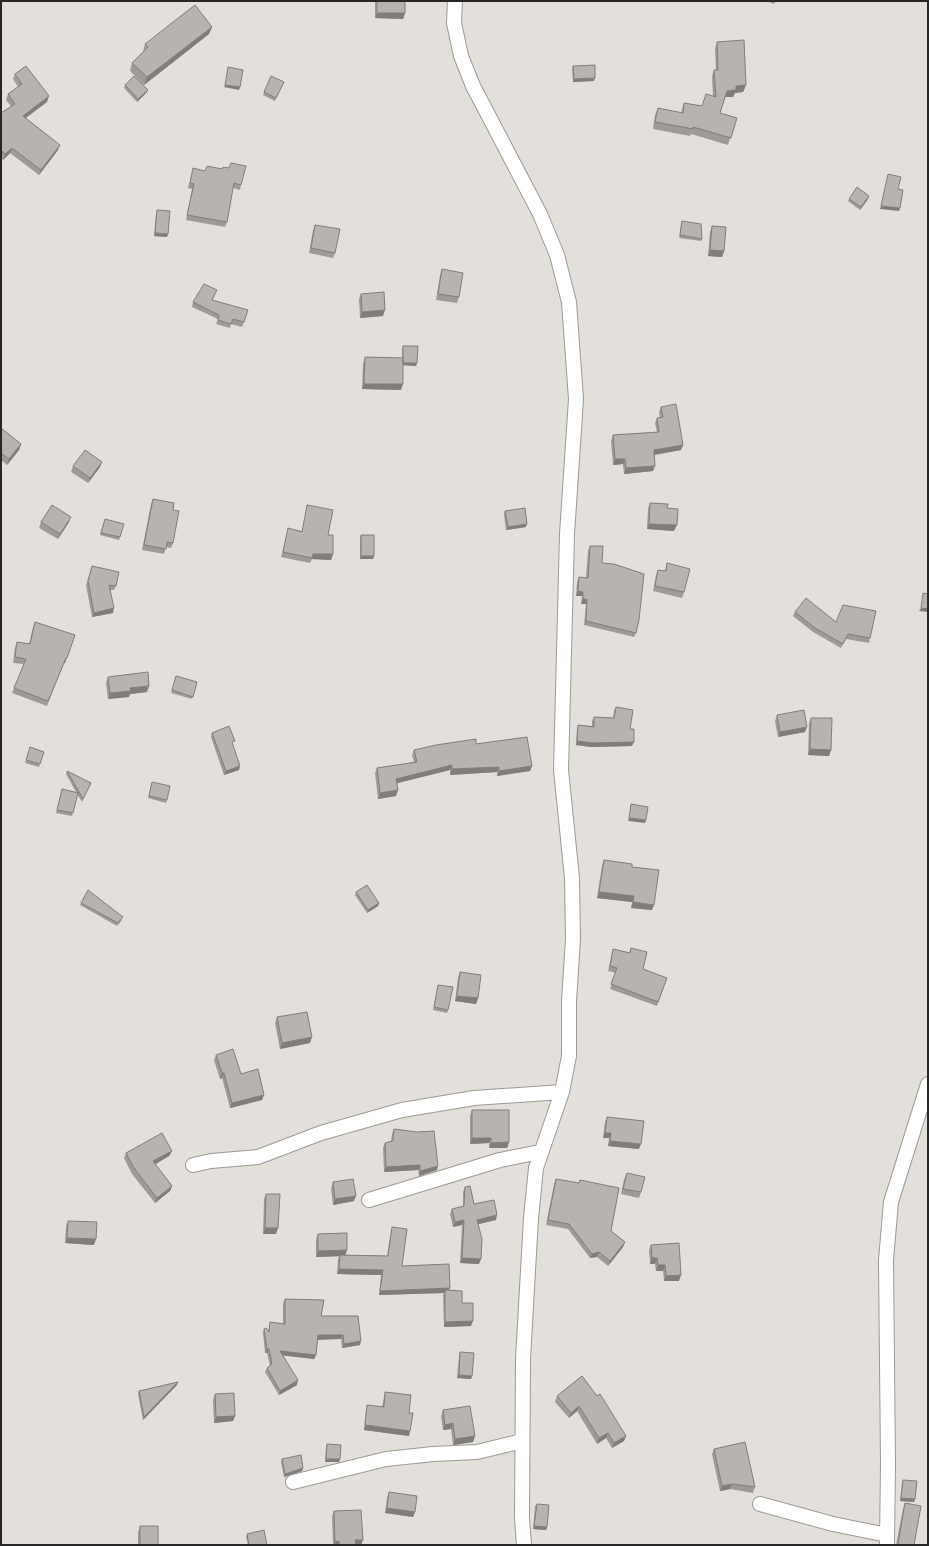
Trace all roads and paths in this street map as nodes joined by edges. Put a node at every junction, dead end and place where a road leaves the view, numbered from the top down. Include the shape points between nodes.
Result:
1 (455, 1) edge
2 (928, 1084) edge
3 (562, 1092) junction
4 (540, 1152) junction
5 (193, 1165) dead end
6 (369, 1200) dead end
7 (522, 1441) junction
8 (293, 1482) dead end
9 (760, 1504) dead end
10 (887, 1540) edge
11 (524, 1545) edge

1 - 3 street via 454,23 461,56 473,86 540,214 557,255 569,302 576,399 566,534 561,770 572,878 573,939 569,1056
2 - 10 street via 890,1202 886,1260
3 - 4 street
3 - 5 street via 474,1098 402,1110 321,1133 258,1157
4 - 6 street via 500,1160
4 - 7 street via 531,1218 522,1359
7 - 8 street via 477,1452 386,1459
7 - 11 street
9 - 10 street

